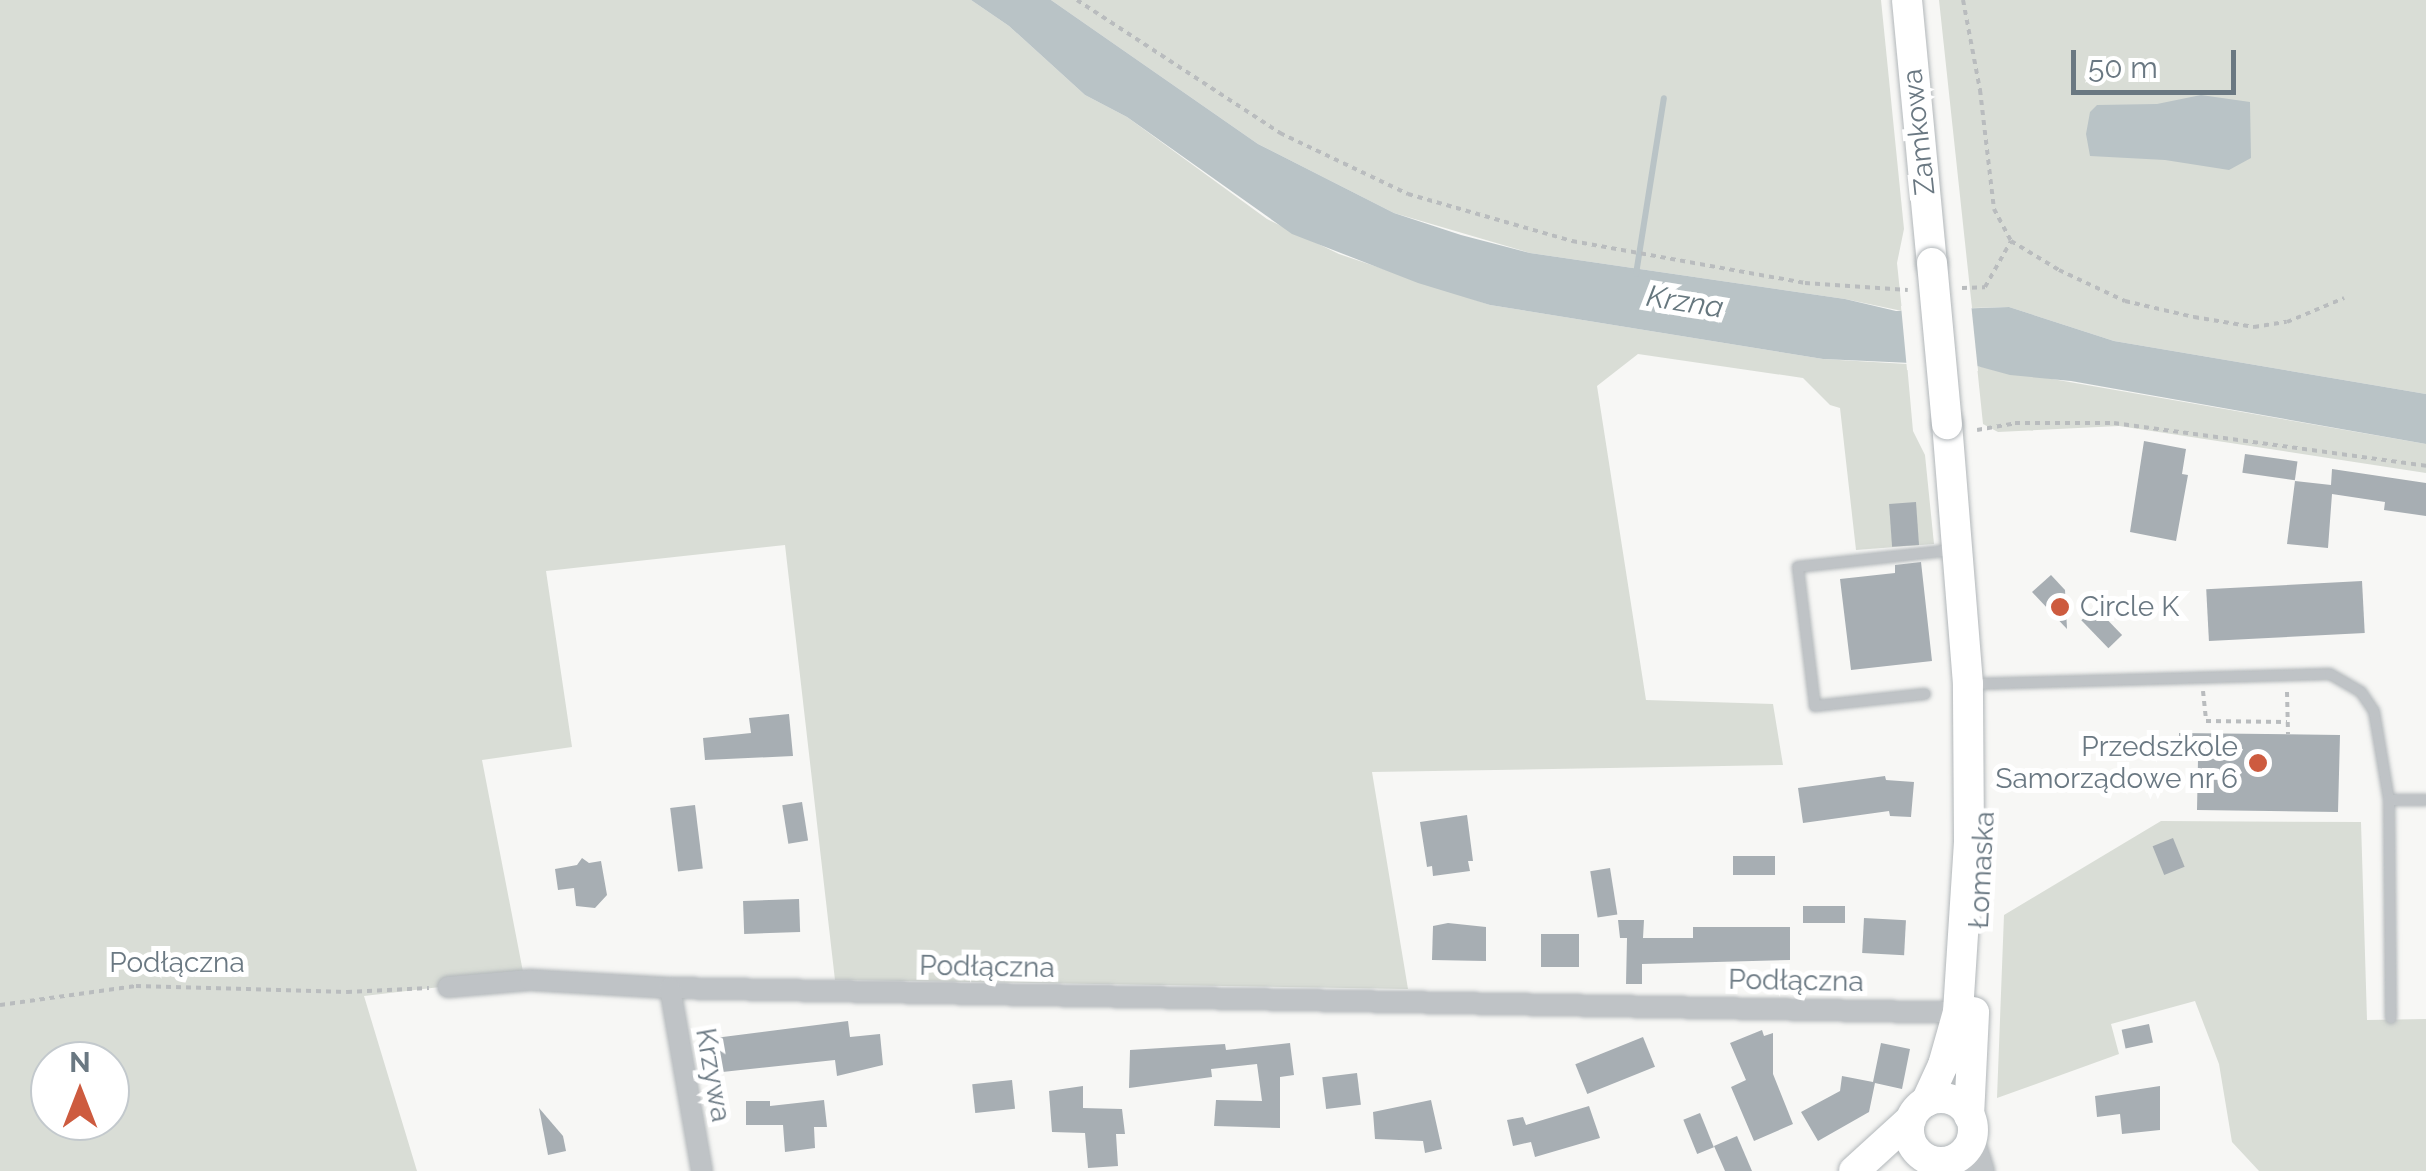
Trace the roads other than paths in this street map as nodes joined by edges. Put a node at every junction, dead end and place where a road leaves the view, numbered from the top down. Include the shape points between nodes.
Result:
1 (1906, 0) edge
2 (1940, 276) joint
3 (1955, 507) junction
4 (1958, 549) junction
5 (1976, 684) junction
6 (1925, 694) dead end
7 (2390, 800) junction
8 (2426, 800) edge
9 (448, 986) road end
10 (670, 988) junction
11 (1966, 1013) junction
12 (2390, 1018) dead end
13 (1918, 1110) junction
14 (1970, 1127) junction
15 (1943, 1163) edge
16 (702, 1171) edge
17 (1854, 1171) edge
18 (1896, 1171) edge
19 (1981, 1171) edge

1 - 2 main road, Zamkowa
2 - 3 main road, Łomaska, bridge via 1962,427
3 - 4 main road, Łomaska
3 - 5 main road, Łomaska via 1977,605
4 - 5 main road, Łomaska
4 - 6 lane via 1798,567 1815,706
5 - 7 lane via 2330,674 2361,692 2374,711
5 - 11 main road, Łomaska
7 - 8 lane
7 - 12 lane
9 - 10 street, Podłączna via 530,980
10 - 11 street, Podłączna
10 - 16 street, Krzywa
11 - 13 main road
11 - 14 main road, Łomaska
13 - 14 main road via 1950,1100
13 - 15 main road via 1910,1139
13 - 17 main road
14 - 15 main road via 1959,1155
14 - 19 street, Łomaska
15 - 18 main road

